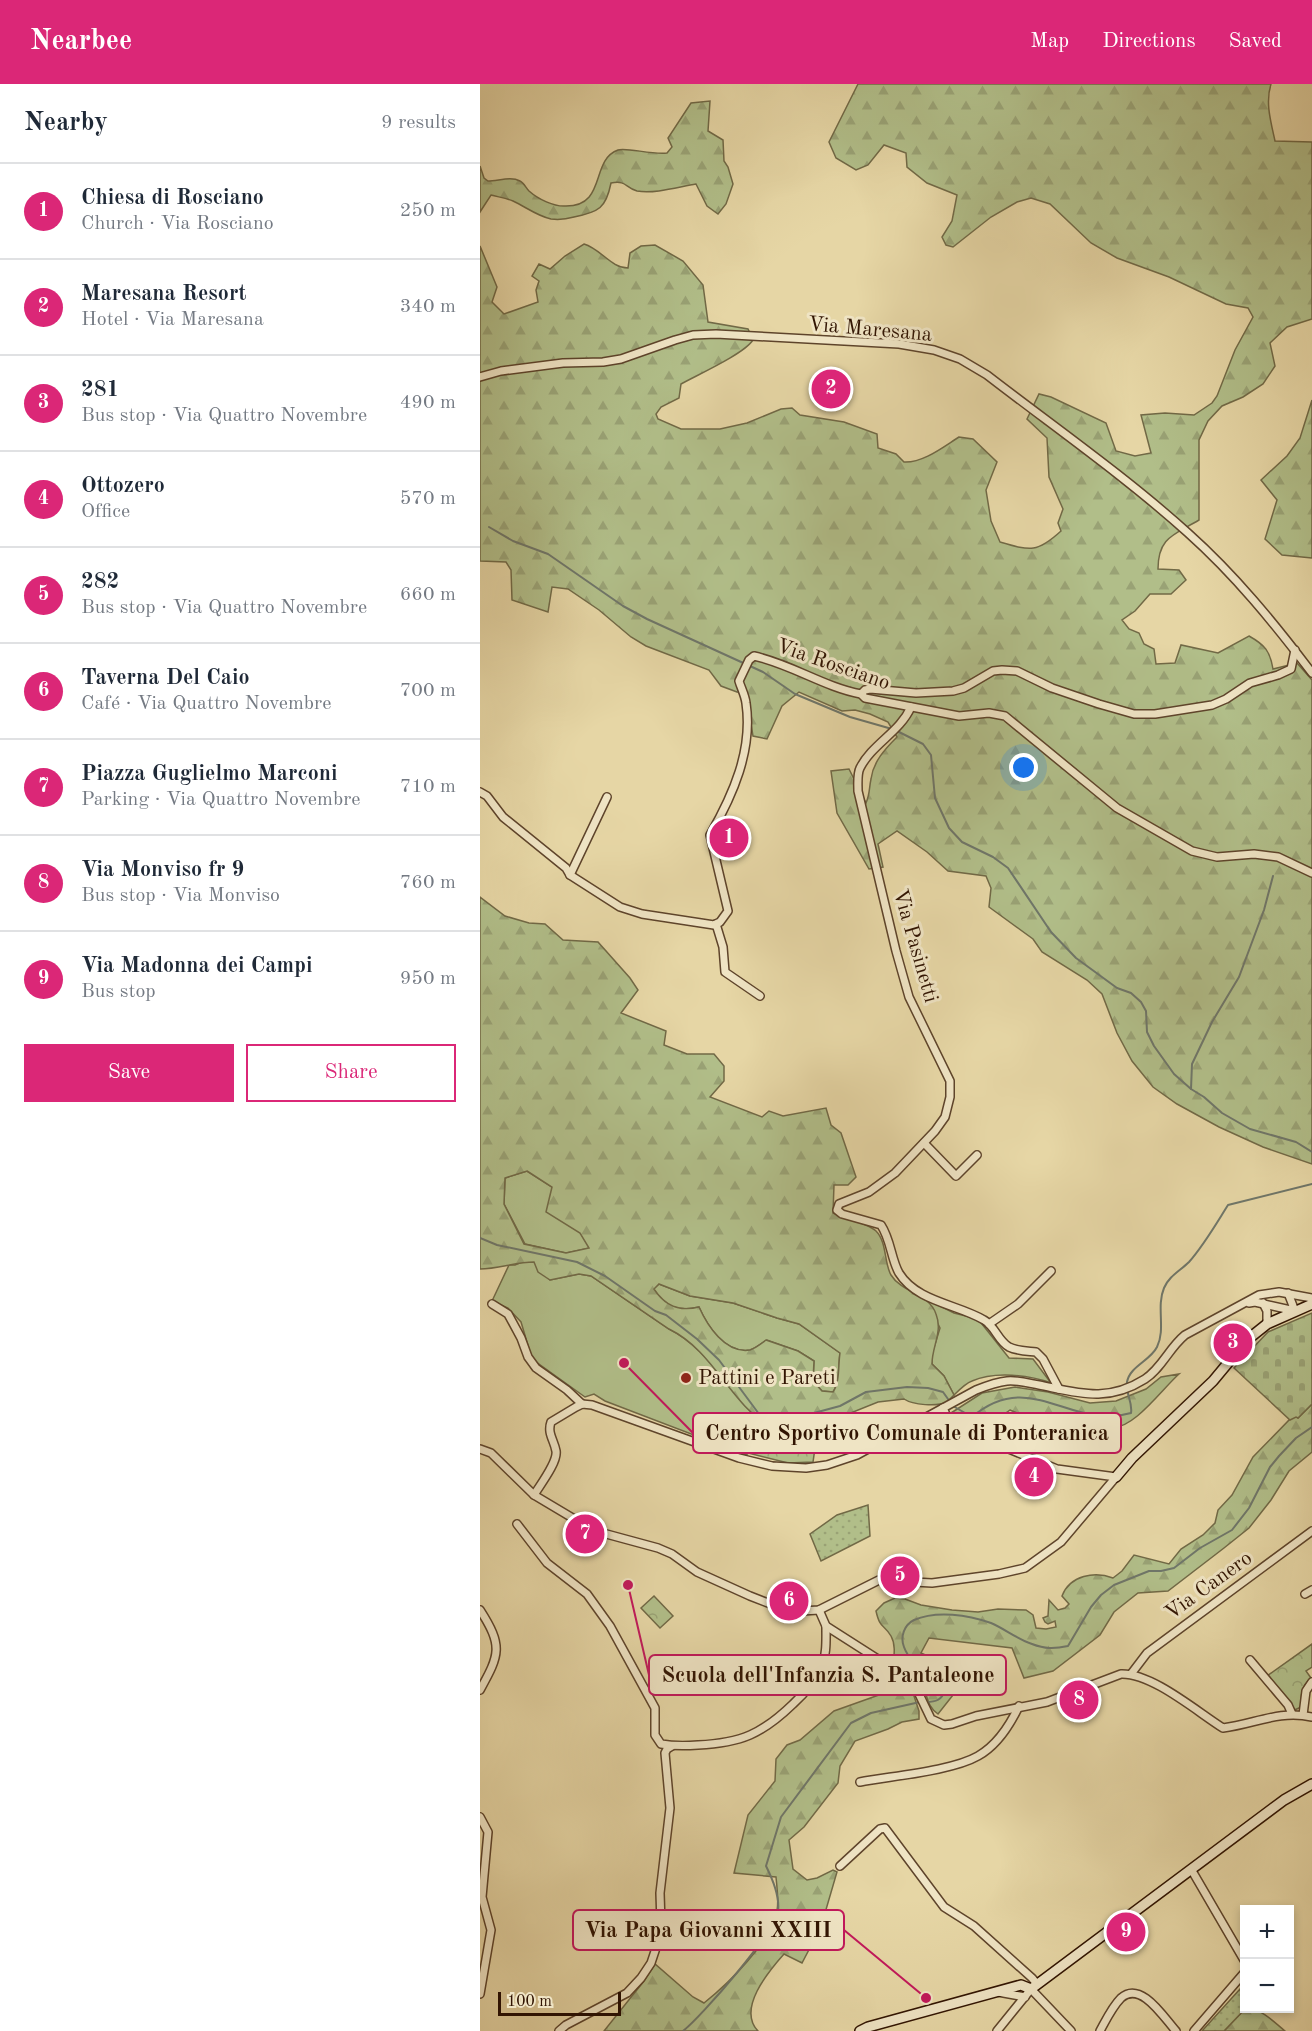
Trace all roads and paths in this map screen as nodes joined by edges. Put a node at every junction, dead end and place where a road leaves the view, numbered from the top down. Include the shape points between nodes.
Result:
1 (480, 377) edge
2 (1295, 650) junction
3 (1312, 673) edge
4 (861, 694) junction
5 (911, 707) junction
6 (480, 792) edge
7 (607, 796) dead end
8 (1312, 873) edge
9 (570, 875) junction
10 (716, 924) junction
11 (760, 996) dead end
12 (924, 1143) junction
13 (977, 1155) dead end
14 (1050, 1271) dead end
15 (1288, 1293) junction
16 (1312, 1298) edge
17 (1243, 1303) junction
18 (492, 1304) dead end
19 (1263, 1304) junction
20 (1312, 1304) edge
21 (1295, 1311) junction
22 (989, 1324) junction
23 (1268, 1324) junction
24 (1059, 1389) junction
25 (582, 1404) junction
26 (944, 1408) junction
27 (925, 1418) junction
28 (956, 1427) junction
29 (480, 1449) edge
30 (1116, 1477) junction
31 (534, 1495) junction
32 (517, 1524) dead end
33 (1312, 1531) edge
34 (819, 1610) junction
35 (480, 1611) edge
36 (826, 1626) junction
37 (1250, 1660) dead end
38 (1131, 1674) junction
39 (483, 1678) edge
40 (1312, 1682) edge
41 (480, 1690) edge
42 (1018, 1706) junction
43 (1292, 1713) junction
44 (1303, 1715) junction
45 (1312, 1717) edge
46 (672, 1746) junction
47 (860, 1782) dead end
48 (1312, 1784) edge
49 (480, 1817) edge
50 (840, 1866) dead end
51 (1191, 1869) junction
52 (1244, 1959) edge
53 (1240, 1979) edge
54 (1034, 1986) junction
55 (996, 1991) junction
56 (480, 1994) edge
57 (1025, 1997) junction
58 (559, 2031) edge
59 (860, 2031) edge
60 (997, 2031) edge
61 (1071, 2031) edge
62 (1100, 2031) edge
63 (1176, 2031) edge
64 (1194, 2031) edge

1 - 2 street, Via Maresana via 563,363 621,359 693,335 899,344 934,350 987,375 1137,490 1188,533 1266,613
2 - 3 street, Via Maresana
2 - 4 street via 1291,669 1250,683 1226,699 1155,714 1134,714 1099,704 1017,671 993,671 952,691 870,689
4 - 5 street, Via Rosciano
4 - 10 street, Via Rosciano via 767,659 754,656 749,660 739,681 746,702 747,738 740,772 710,835 728,911
5 - 8 street, Via Rosciano via 959,716 1005,716 1118,808 1192,851 1217,856 1278,857
5 - 12 street, Via Pasinetti via 896,730 859,770 858,791 909,997 950,1081 945,1117
6 - 9 street
7 - 9 street
9 - 10 street via 620,907
10 - 11 street via 725,972
12 - 13 street via 956,1176
12 - 22 street, Via Pasinetti via 880,1186 839,1203 837,1210 881,1225 899,1273 919,1292
14 - 22 street via 1018,1304
15 - 16 street
15 - 17 street via 1269,1292
15 - 21 street
17 - 19 street
17 - 24 street via 1185,1335 1153,1372 1132,1387 1116,1393 1085,1395
18 - 25 street via 508,1314 536,1368
19 - 21 street
19 - 23 street
20 - 21 street
21 - 23 street
22 - 24 street, Via Pasinetti via 1005,1345 1036,1352
23 - 30 street via 1247,1340 1213,1381
24 - 26 street via 1007,1381 990,1384
25 - 27 street via 739,1458 790,1468 846,1460
25 - 31 street via 551,1422 549,1433 556,1451 555,1461
26 - 27 street
26 - 28 street
27 - 28 street
28 - 30 street via 1057,1469
29 - 31 street via 491,1454
30 - 34 street via 1061,1542 1025,1568 932,1582 879,1580
31 - 34 street via 599,1532 672,1554 697,1572 782,1608
32 - 46 street via 547,1563 587,1594 610,1626 655,1708 657,1740
33 - 38 street, Via Canero via 1147,1653
34 - 36 street
35 - 39 street via 491,1627 497,1650
36 - 42 street via 909,1679 931,1719 944,1725
36 - 46 street via 822,1667 803,1694 780,1716 738,1741
37 - 43 street
38 - 42 street via 1121,1674 1047,1702
38 - 43 street via 1154,1682 1223,1728
39 - 41 street
40 - 44 street via 1306,1691
42 - 47 street via 1006,1729 978,1756
43 - 44 street
44 - 45 street
46 - 58 street via 665,1753 670,1808 659,1933 651,1963 627,1993
48 - 51 street via 1284,1800
49 - 56 street via 488,1832 482,1897 491,1930
50 - 54 street via 885,1828 944,1907 974,1926 1032,1978
51 - 52 street
51 - 54 street
53 - 64 street
54 - 55 street
54 - 57 street
54 - 61 street
55 - 57 street
55 - 59 street
57 - 60 street
62 - 63 street via 1122,1996 1131,1993 1149,1999

